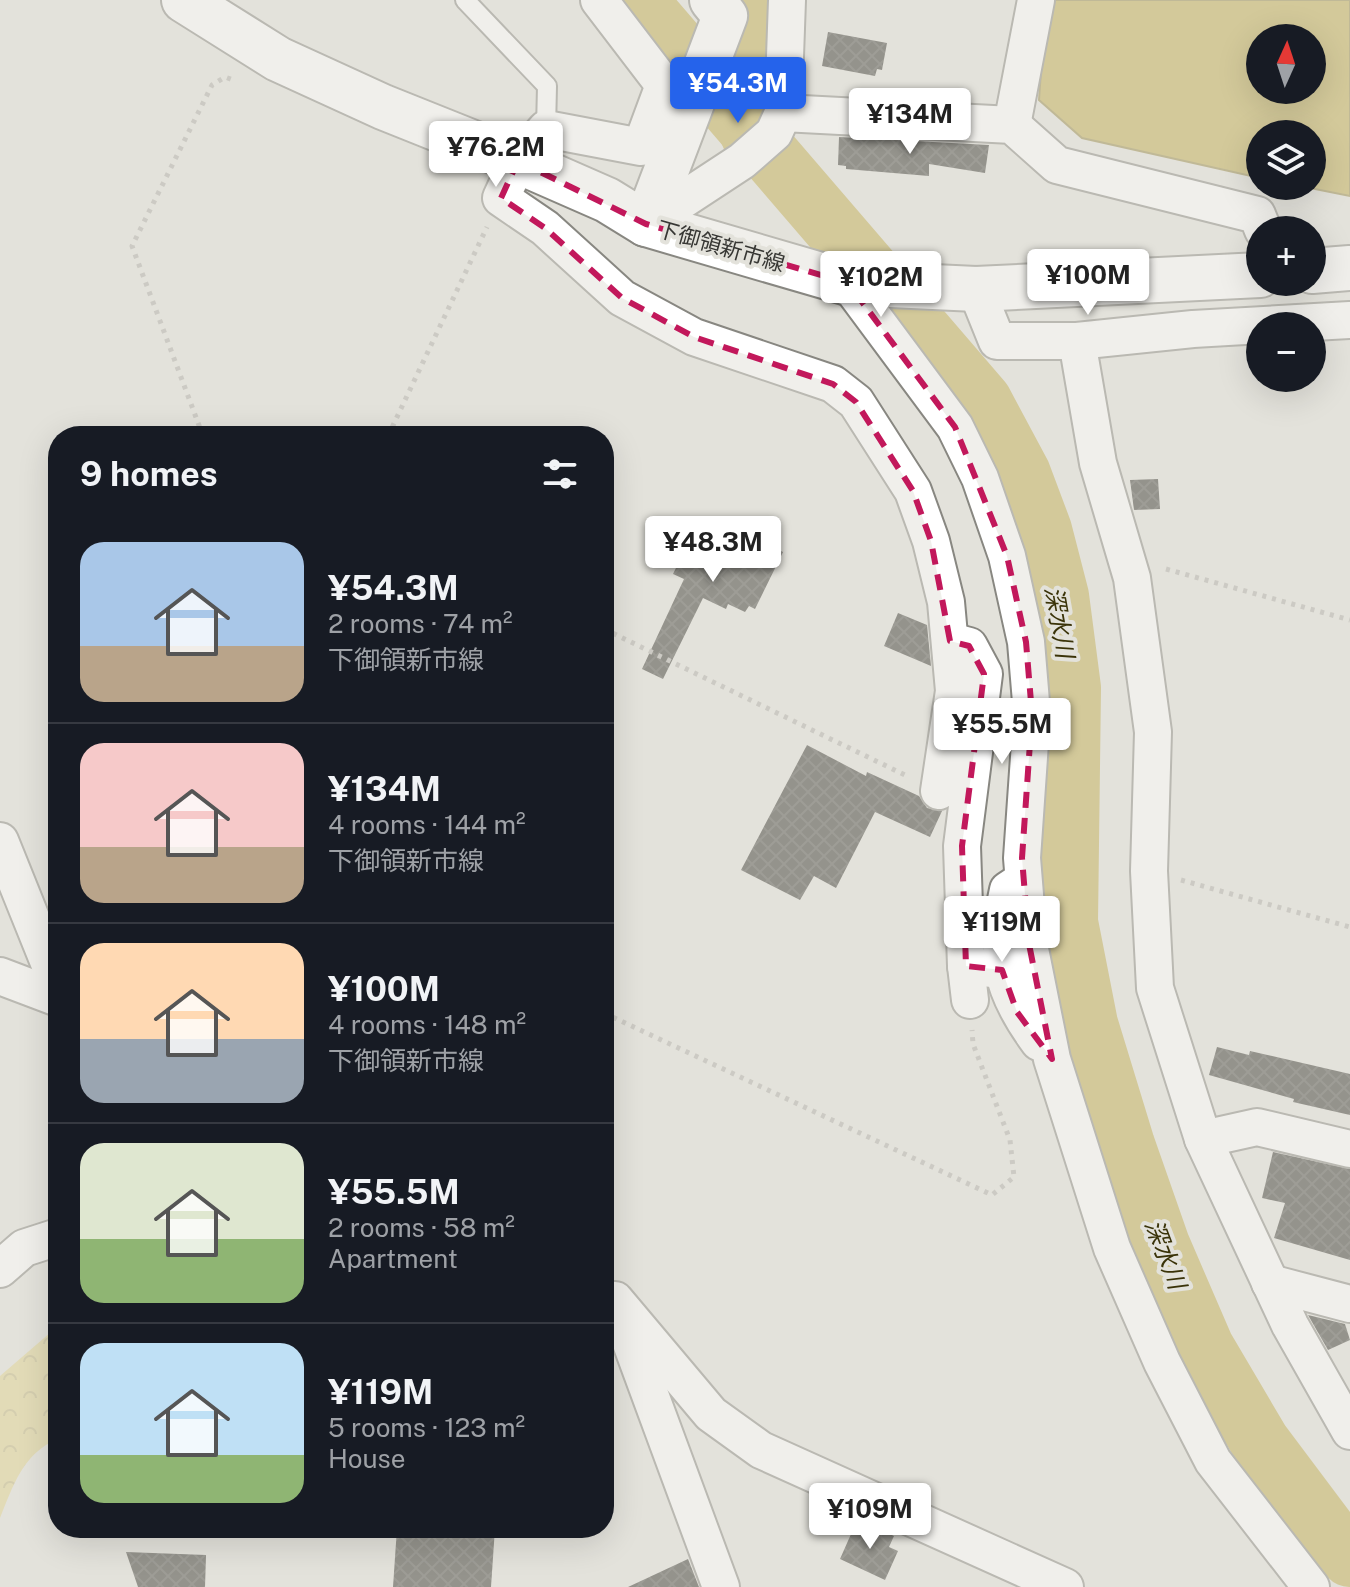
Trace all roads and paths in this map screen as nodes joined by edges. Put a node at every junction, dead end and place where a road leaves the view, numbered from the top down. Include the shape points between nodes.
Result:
1 (184, 0) edge
2 (465, 0) edge
3 (599, 0) edge
4 (787, 0) edge
5 (1036, 0) edge
6 (719, 16) edge
7 (240, 82) dead end
8 (778, 123) junction
9 (1012, 125) junction
10 (522, 163) junction
11 (1257, 216) edge
12 (646, 224) junction
13 (1350, 268) edge
14 (1326, 270) edge
15 (1246, 276) edge
16 (848, 283) junction
17 (976, 289) junction
18 (1350, 320) edge
19 (1077, 341) junction
20 (199, 426) edge
21 (393, 426) edge
22 (1132, 578) junction
23 (1350, 620) edge
24 (614, 634) edge
25 (950, 641) junction
26 (939, 791) joint
27 (0, 841) edge
28 (1149, 871) junction
29 (1024, 880) junction
30 (1350, 927) edge
31 (48, 960) edge
32 (1002, 970) junction
33 (0, 976) edge
34 (968, 983) junction
35 (48, 994) edge
36 (614, 1018) edge
37 (1052, 1059) junction
38 (1203, 1139) junction
39 (1350, 1149) edge
40 (48, 1240) edge
41 (0, 1269) edge
42 (1270, 1283) junction
43 (614, 1300) edge
44 (1350, 1304) edge
45 (614, 1309) edge
46 (1350, 1431) edge
47 (721, 1587) edge
48 (1065, 1587) edge
49 (1311, 1587) edge

1 - 10 main road, 下御領新市線 via 278,59
2 - 10 lane via 547,86
3 - 10 street via 664,85 641,147
4 - 8 street
5 - 9 street
6 - 12 main road
7 - 20 path via 225,77 212,85 132,246
8 - 9 street
8 - 12 street via 742,161
9 - 11 street via 1057,165
10 - 12 main road, 下御領新市線 via 607,200
10 - 21 path
10 - 25 street via 545,228 622,298 694,337 833,384 856,402 913,491 931,541
12 - 16 main road, 下御領新市線
13 - 14 main road
15 - 17 main road, 下御領新市線
16 - 17 main road, 下御領新市線
16 - 29 street via 955,427 980,478 1007,556 1026,642 1032,714
17 - 19 street via 997,341
18 - 19 street
19 - 22 street via 1098,463
22 - 23 path via 1161,568
22 - 28 street via 1153,732
24 - 26 path
25 - 26 street via 954,691
25 - 34 street via 969,646 984,674 962,846
27 - 31 street
28 - 30 path
28 - 38 street via 1155,988
29 - 32 street via 1008,890 999,930
29 - 37 street via 1029,944
32 - 34 street
32 - 37 street via 1017,1012
33 - 35 street
34 - 36 path via 973,1044 1010,1140 1014,1177 992,1195
37 - 49 street via 1112,1248 1162,1362 1213,1461
38 - 39 street via 1257,1127
38 - 42 street
40 - 41 street via 24,1248
42 - 44 street
42 - 46 street
43 - 48 street via 711,1414 761,1450
45 - 47 street

